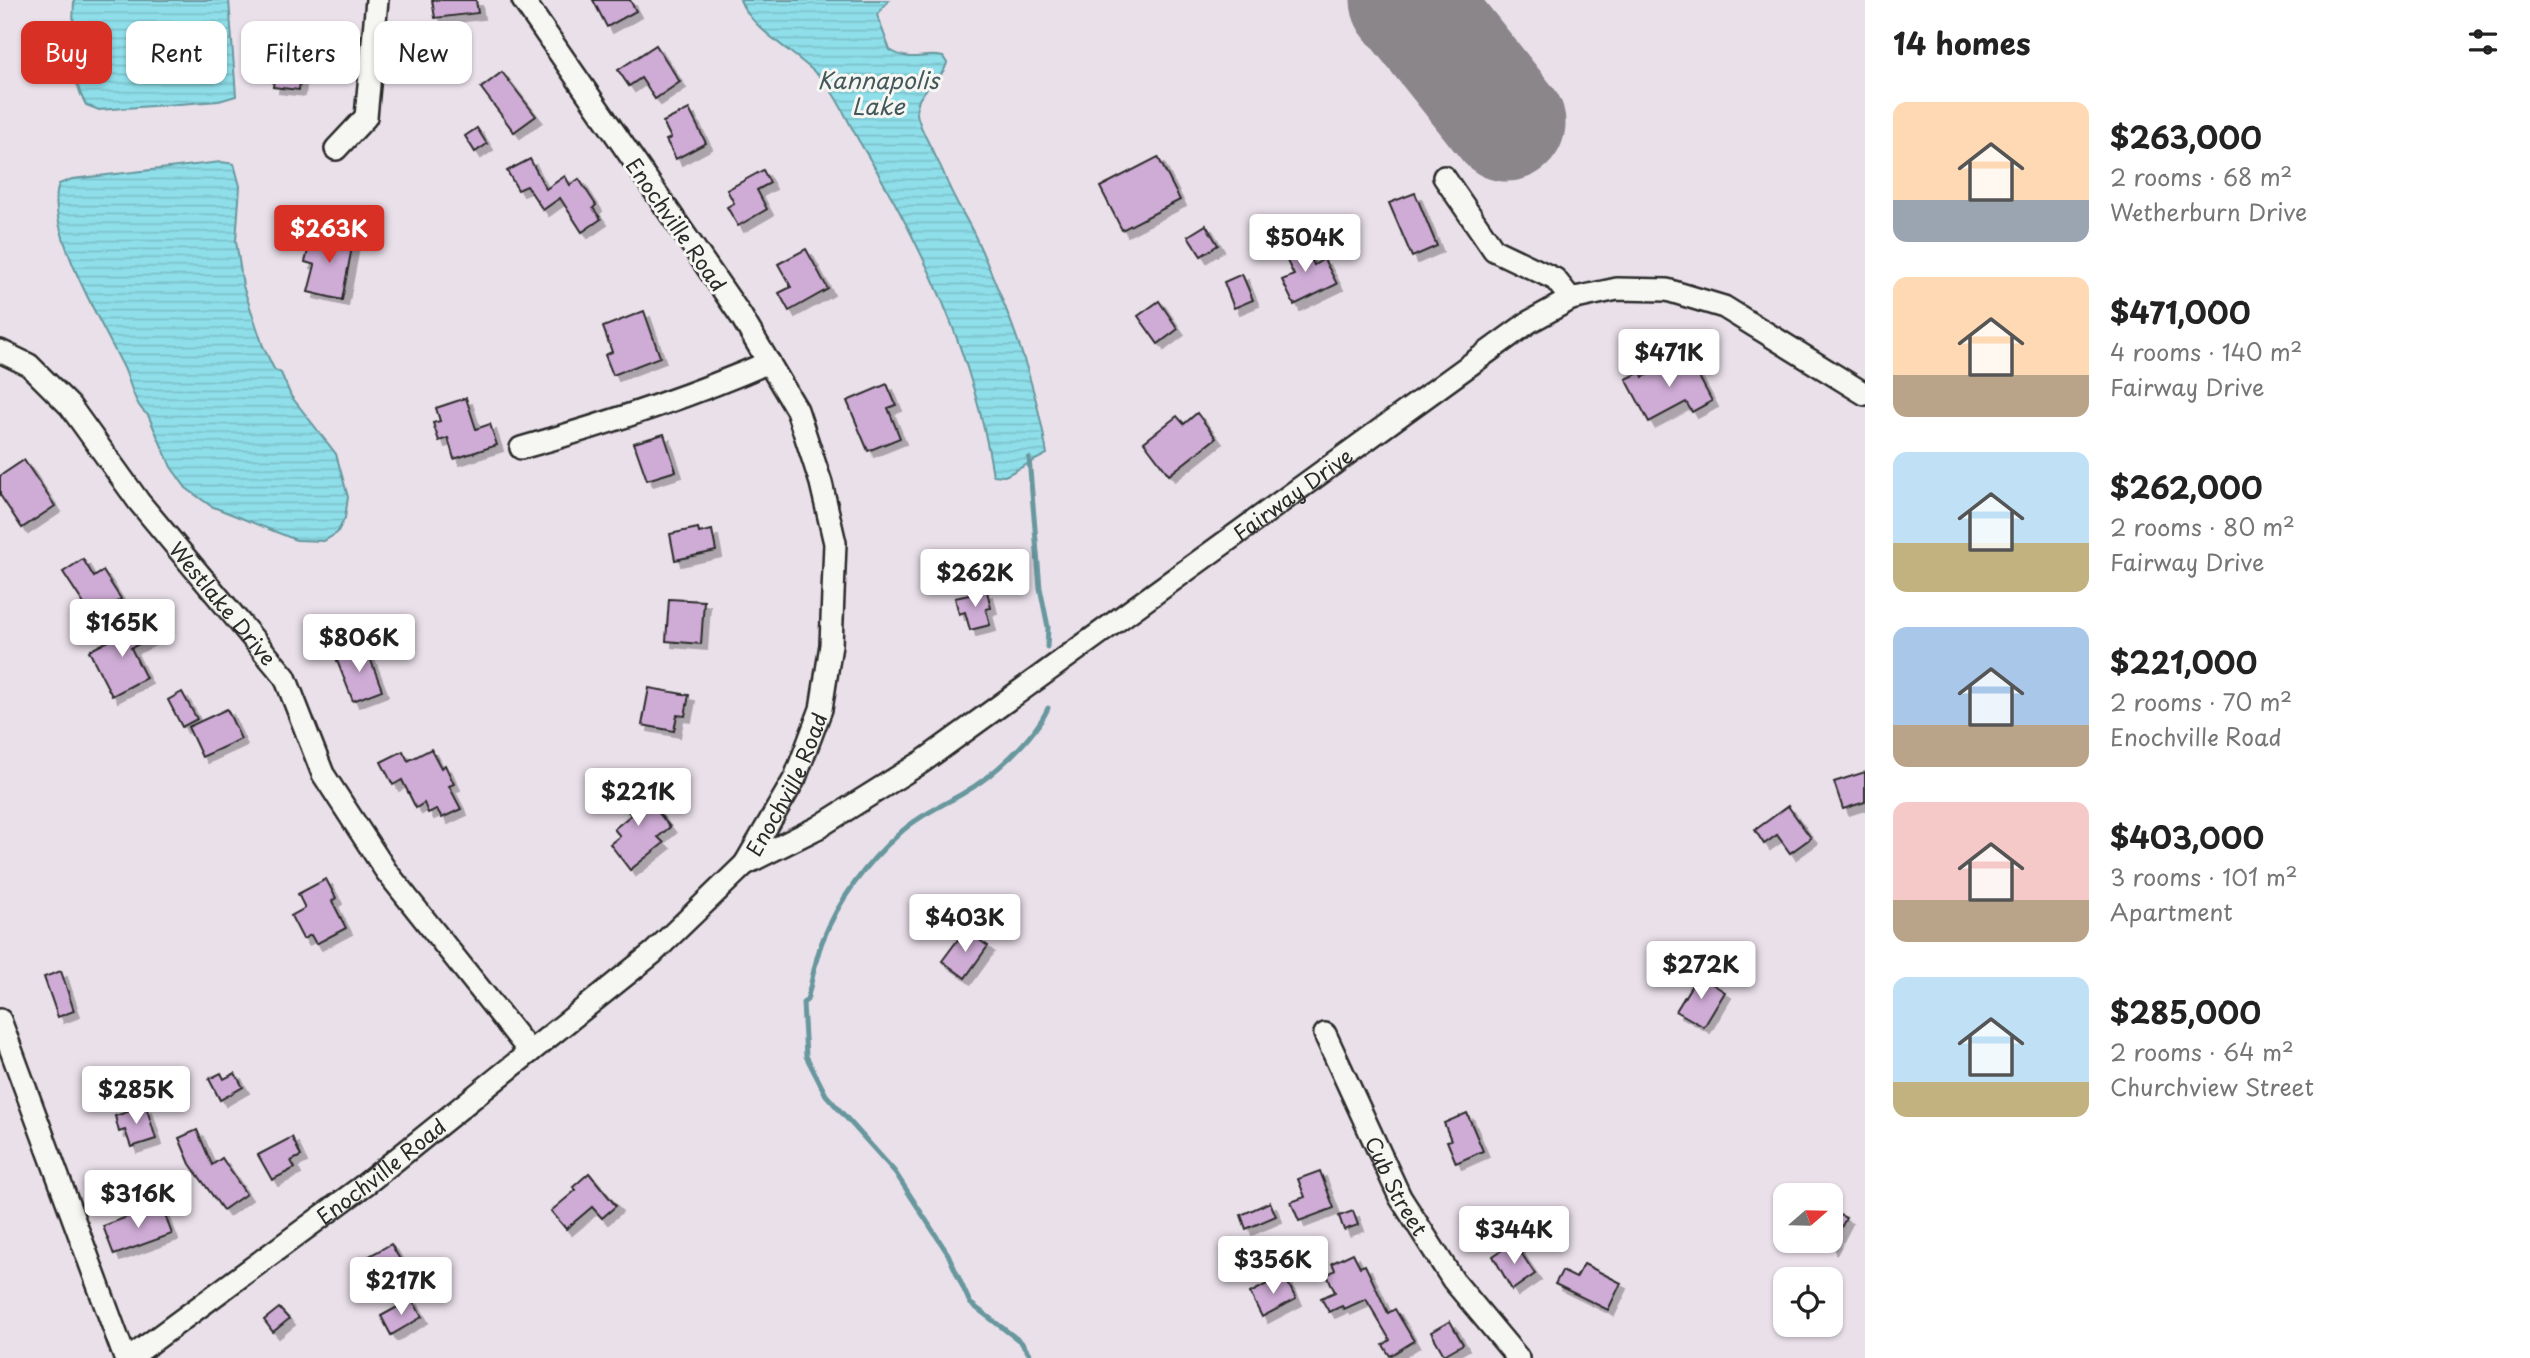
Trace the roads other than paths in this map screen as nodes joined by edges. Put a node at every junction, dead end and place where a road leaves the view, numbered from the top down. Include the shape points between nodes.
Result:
1 (377, 0) edge
2 (523, 0) edge
3 (336, 149) dead end
4 (1444, 177) dead end
5 (1571, 299) junction
6 (0, 351) edge
7 (769, 362) junction
8 (1865, 394) edge
9 (521, 448) dead end
10 (745, 864) junction
11 (0, 1020) edge
12 (1325, 1034) dead end
13 (530, 1052) junction
14 (127, 1358) edge
15 (1518, 1358) edge

1 - 3 street via 366,117
2 - 7 street, Enochville Road
4 - 5 street via 1494,250 1555,279
5 - 8 street, Fairway Drive via 1617,289 1667,290 1724,307
5 - 10 street, Fairway Drive via 1530,322 922,762 817,828
6 - 13 street, Westlake Drive via 29,365 70,406 139,502 285,677 323,774 386,871
7 - 9 street via 625,419
7 - 10 street, Enochville Road via 797,410 835,543 831,645 821,709 794,778
10 - 13 street, Enochville Road via 653,953
11 - 14 street
12 - 15 street, Cub Street via 1400,1197 1453,1280
13 - 14 street, Enochville Road via 367,1183

